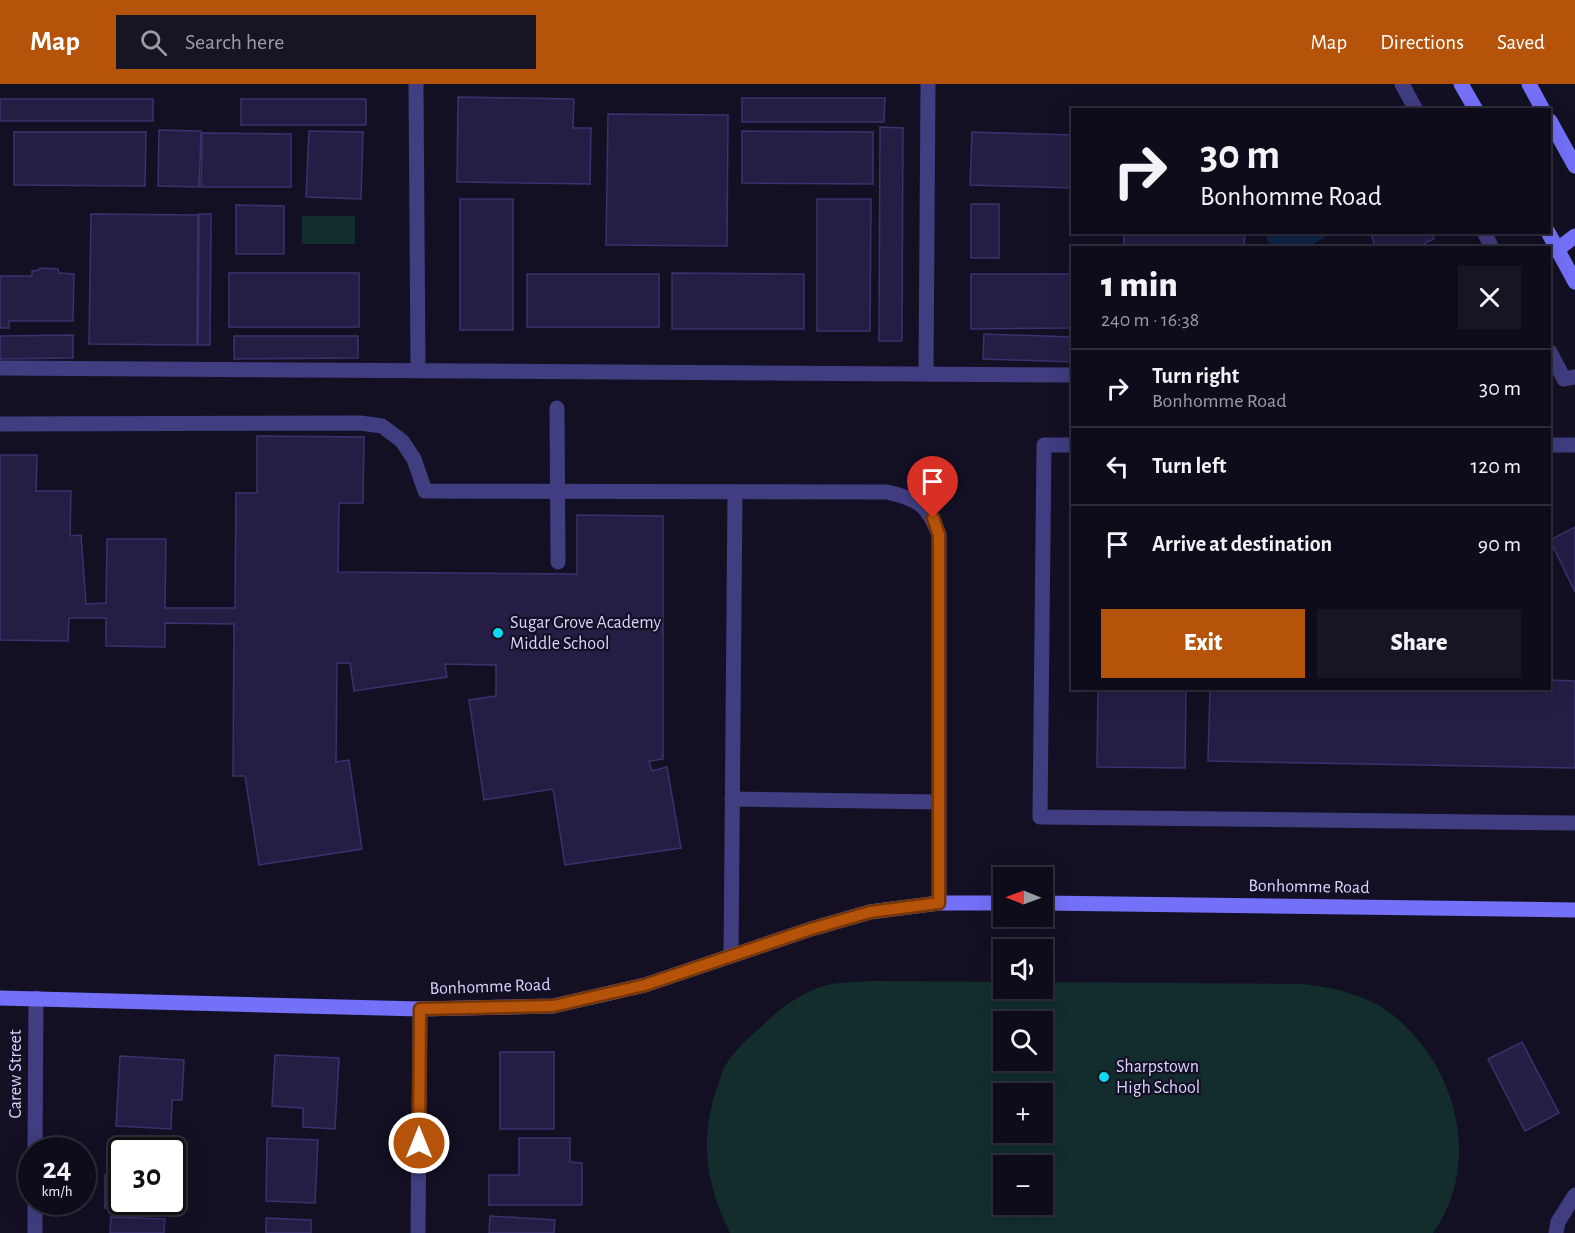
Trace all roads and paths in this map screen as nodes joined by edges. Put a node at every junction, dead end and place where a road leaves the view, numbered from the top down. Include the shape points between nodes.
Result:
1 (416, 84) edge
2 (928, 84) edge
3 (1402, 84) edge
4 (1461, 84) edge
5 (1529, 84) edge
6 (1415, 108) edge
7 (1475, 108) edge
8 (1542, 108) edge
9 (1551, 123) edge
10 (1575, 166) edge
11 (1549, 234) edge
12 (1575, 236) edge
13 (1558, 249) junction
14 (1575, 282) edge
15 (1551, 354) edge
16 (0, 368) edge
17 (418, 370) junction
18 (926, 373) junction
19 (1071, 375) edge
20 (1563, 378) edge
21 (557, 408) dead end
22 (0, 424) edge
23 (1071, 446) edge
24 (1551, 446) edge
25 (1575, 446) edge
26 (556, 492) junction
27 (735, 492) junction
28 (558, 562) dead end
29 (732, 799) junction
30 (939, 802) junction
31 (1575, 823) edge
32 (939, 903) junction
33 (993, 903) edge
34 (1053, 903) edge
35 (1575, 909) edge
36 (731, 956) junction
37 (0, 998) edge
38 (36, 998) junction
39 (420, 1009) junction
40 (35, 1137) edge
41 (1575, 1195) edge
42 (35, 1215) edge
43 (35, 1233) edge
44 (418, 1233) edge
45 (1556, 1233) edge

1 - 17 street
2 - 18 street
3 - 6 street
4 - 7 street
5 - 8 street
9 - 10 street
11 - 13 street
12 - 13 street
13 - 14 street
15 - 20 street
16 - 17 street
17 - 18 street
18 - 19 street
21 - 26 street
22 - 26 street via 360,423 382,426 402,441 414,459 425,491
23 - 31 street via 1044,446 1040,817
24 - 25 street
26 - 27 street
26 - 28 street
27 - 29 street
27 - 30 street via 887,492 921,503 933,518 939,535
29 - 30 street
29 - 36 street
30 - 32 street
32 - 33 street, Bonhomme Road
32 - 36 street, Bonhomme Road via 870,912
34 - 35 street, Bonhomme Road
36 - 39 street, Bonhomme Road via 645,985 553,1006
37 - 38 street, Bonhomme Road
38 - 39 street, Bonhomme Road
38 - 40 street, Carew Street
39 - 44 street
41 - 45 street via 1558,1222
42 - 43 street

